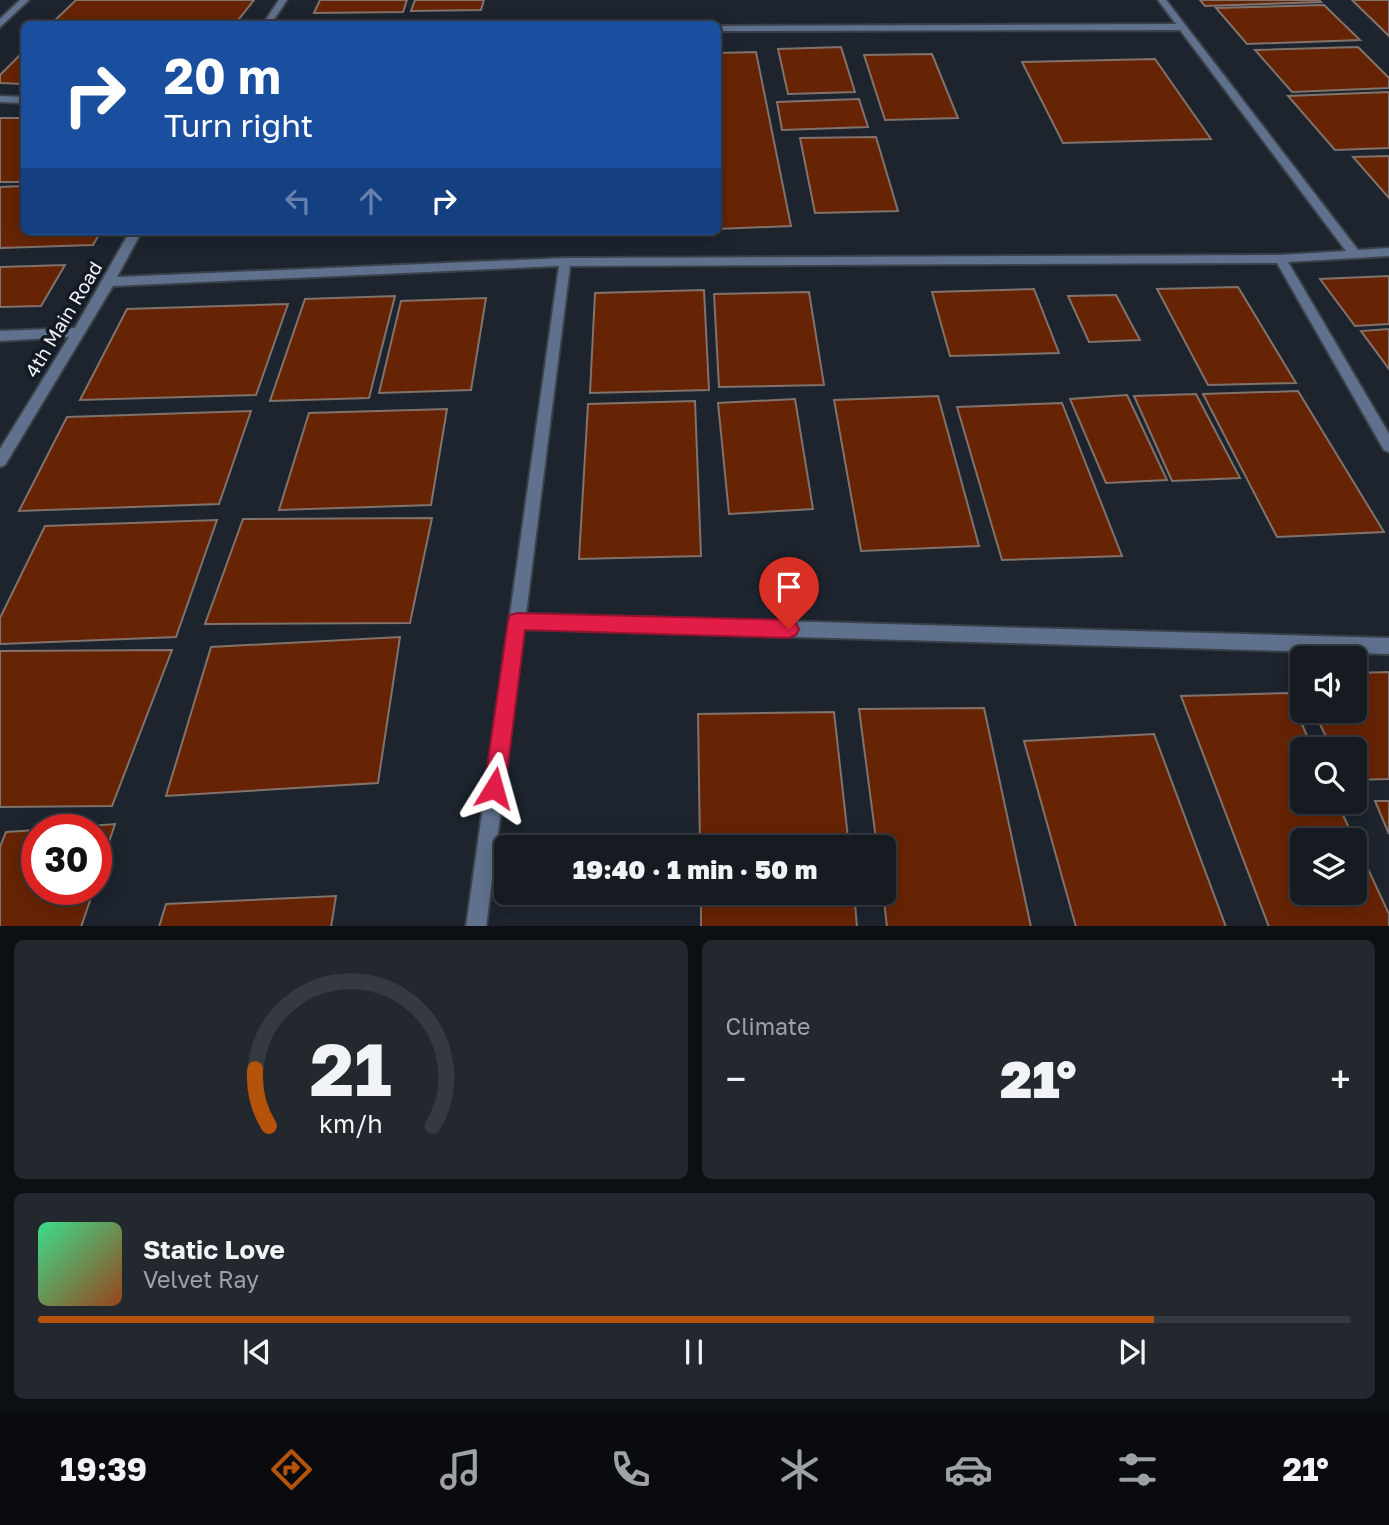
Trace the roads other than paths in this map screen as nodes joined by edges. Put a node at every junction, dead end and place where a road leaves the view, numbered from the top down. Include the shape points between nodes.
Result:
1 (25, 0) edge
2 (283, 0) edge
3 (1162, 0) edge
4 (269, 21) edge
5 (0, 24) edge
6 (1182, 27) junction
7 (721, 29) edge
8 (0, 99) edge
9 (21, 100) edge
10 (134, 235) edge
11 (1389, 252) edge
12 (1355, 254) junction
13 (1280, 258) junction
14 (565, 262) junction
15 (109, 282) junction
16 (78, 332) junction
17 (0, 336) edge
18 (1389, 446) edge
19 (0, 461) edge
20 (517, 621) junction
21 (1389, 646) edge
22 (476, 926) edge

1 - 5 street
2 - 4 street
3 - 6 street
6 - 7 street
6 - 12 street
8 - 9 street
10 - 15 street, 4th Main Road
11 - 12 street
12 - 13 street
13 - 14 street
13 - 18 street
14 - 15 street
14 - 20 street
15 - 16 street, 4th Main Road
16 - 17 street
16 - 19 street, 4th Main Road
20 - 21 street
20 - 22 street

